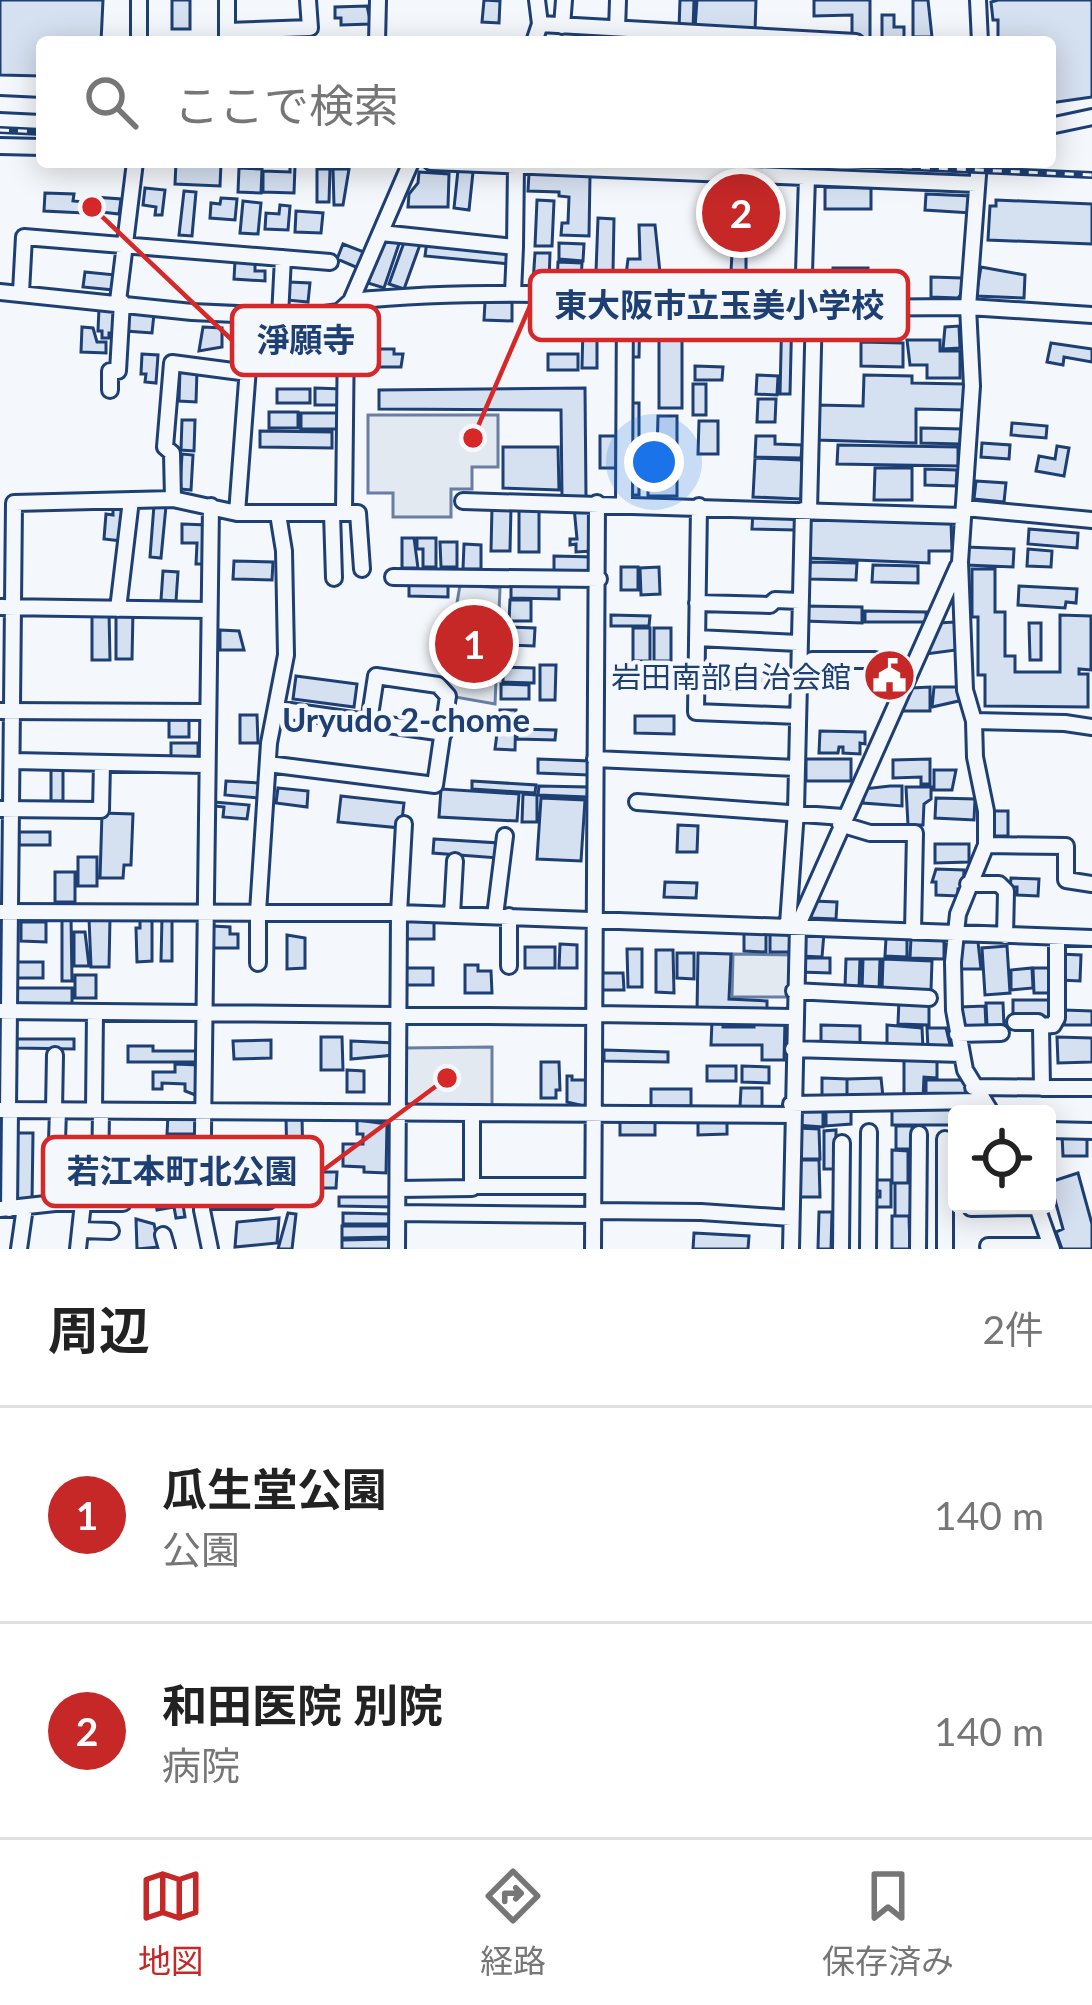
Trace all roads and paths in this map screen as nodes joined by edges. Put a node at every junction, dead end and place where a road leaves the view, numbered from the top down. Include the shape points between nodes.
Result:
1 (139, 0) edge
2 (227, 0) edge
3 (308, 0) edge
4 (378, 0) edge
5 (537, 0) edge
6 (564, 0) edge
7 (618, 0) edge
8 (977, 0) edge
9 (540, 24) junction
10 (562, 26) junction
11 (617, 30) junction
12 (139, 36) edge
13 (227, 36) edge
14 (377, 36) edge
15 (536, 36) edge
16 (736, 36) edge
17 (980, 36) edge
18 (0, 104) edge
19 (36, 106) edge
20 (1092, 117) edge
21 (1056, 125) edge
22 (0, 146) edge
23 (36, 146) edge
24 (134, 168) edge
25 (408, 168) edge
26 (516, 168) edge
27 (668, 168) edge
28 (978, 168) edge
29 (807, 177) junction
30 (976, 184) junction
31 (381, 233) junction
32 (126, 244) junction
33 (514, 247) junction
34 (283, 258) junction
35 (330, 262) dead end
36 (0, 292) edge
37 (21, 292) junction
38 (513, 293) junction
39 (625, 297) junction
40 (120, 302) junction
41 (809, 306) junction
42 (345, 307) junction
43 (968, 307) junction
44 (252, 315) junction
45 (1092, 315) edge
46 (280, 316) junction
47 (248, 373) junction
48 (110, 390) dead end
49 (173, 499) junction
50 (130, 500) junction
51 (463, 501) dead end
52 (7, 503) edge
53 (597, 503) junction
54 (623, 504) junction
55 (211, 506) junction
56 (698, 506) junction
57 (806, 510) junction
58 (237, 512) junction
59 (963, 512) junction
60 (338, 513) junction
61 (278, 514) junction
62 (1092, 520) edge
63 (7, 542) edge
64 (960, 562) junction
65 (362, 569) dead end
66 (393, 577) dead end
67 (334, 578) dead end
68 (599, 579) junction
69 (800, 601) junction
70 (697, 603) junction
71 (6, 607) edge
72 (118, 609) junction
73 (208, 610) junction
74 (697, 638) junction
75 (800, 643) junction
76 (812, 660) dead end
77 (904, 684) junction
78 (275, 709) junction
79 (7, 711) edge
80 (206, 712) junction
81 (798, 716) junction
82 (974, 721) junction
83 (369, 722) junction
84 (1092, 727) edge
85 (444, 733) junction
86 (595, 759) junction
87 (13, 761) junction
88 (102, 763) junction
89 (268, 764) junction
90 (206, 765) junction
91 (796, 768) junction
92 (637, 802) dead end
93 (6, 809) edge
94 (796, 811) junction
95 (842, 821) junction
96 (404, 824) dead end
97 (505, 836) dead end
98 (986, 845) junction
99 (455, 861) dead end
100 (968, 884) junction
101 (1092, 884) edge
102 (6, 912) edge
103 (258, 912) junction
104 (205, 913) junction
105 (399, 913) junction
106 (452, 915) junction
107 (502, 916) junction
108 (595, 919) junction
109 (793, 925) junction
110 (913, 932) junction
111 (954, 934) junction
112 (1005, 936) junction
113 (1057, 938) junction
114 (1092, 938) edge
115 (258, 963) dead end
116 (509, 966) dead end
117 (794, 991) junction
118 (929, 998) dead end
119 (5, 1011) edge
120 (95, 1012) junction
121 (204, 1013) junction
122 (399, 1015) junction
123 (594, 1016) junction
124 (793, 1017) junction
125 (1015, 1022) dead end
126 (1041, 1026) junction
127 (957, 1034) junction
128 (1000, 1034) dead end
129 (793, 1049) junction
130 (55, 1054) dead end
131 (961, 1054) junction
132 (1042, 1088) junction
133 (1092, 1088) edge
134 (982, 1101) edge
135 (6, 1110) edge
136 (791, 1110) junction
137 (56, 1111) junction
138 (97, 1111) junction
139 (203, 1112) junction
140 (398, 1114) junction
141 (472, 1114) junction
142 (593, 1114) junction
143 (1056, 1130) edge
144 (1092, 1131) edge
145 (869, 1132) dead end
146 (919, 1134) dead end
147 (945, 1139) dead end
148 (842, 1142) dead end
149 (269, 1157) dead end
150 (81, 1178) dead end
151 (100, 1178) junction
152 (124, 1178) dead end
153 (472, 1186) junction
154 (593, 1186) junction
155 (398, 1189) junction
156 (202, 1201) junction
157 (55, 1203) junction
158 (83, 1203) junction
159 (123, 1203) dead end
160 (11, 1208) edge
161 (398, 1213) junction
162 (593, 1213) junction
163 (1040, 1213) edge
164 (791, 1218) junction
165 (81, 1230) junction
166 (111, 1232) dead end
167 (988, 1246) edge
168 (1052, 1248) edge
169 (19, 1249) edge
170 (79, 1249) edge
171 (210, 1249) edge
172 (398, 1249) edge
173 (593, 1249) edge
174 (790, 1249) edge
175 (841, 1249) edge
176 (868, 1249) edge
177 (918, 1249) edge
178 (945, 1249) edge

1 - 12 street
2 - 13 street
3 - 13 street via 310,28
4 - 14 street
5 - 9 street
6 - 10 street
7 - 11 street
8 - 17 street
9 - 10 street
9 - 15 street
10 - 11 street
11 - 16 street
18 - 19 street
20 - 21 street
22 - 23 street
24 - 32 street
25 - 31 street
26 - 33 street
27 - 29 street
28 - 30 street
29 - 30 street
29 - 41 street
30 - 43 street
31 - 33 street
31 - 42 street
32 - 34 street
32 - 37 street via 24,237
32 - 40 street
33 - 38 street
34 - 35 street
34 - 46 street
36 - 37 street
37 - 40 street
38 - 39 street
38 - 42 street
39 - 41 street
39 - 54 street
40 - 44 street
40 - 48 street
41 - 43 street
41 - 57 street
42 - 46 street via 324,316
42 - 60 street
43 - 45 street
43 - 59 street
44 - 46 street
44 - 47 street
47 - 49 street via 172,363 165,447 172,453
47 - 58 street
49 - 50 street
49 - 55 street
50 - 52 street
50 - 72 street
51 - 53 street
52 - 63 street
53 - 54 street
53 - 68 street
54 - 56 street
55 - 58 street
55 - 73 street
56 - 57 street
56 - 70 street
57 - 59 street
57 - 69 street
58 - 61 street
59 - 62 street
59 - 64 street
60 - 61 street
60 - 65 street via 358,513
60 - 67 street
61 - 78 street via 286,656
63 - 71 street
64 - 77 street
64 - 82 street
66 - 68 street
68 - 86 street
69 - 70 street
69 - 75 street
70 - 74 street
71 - 72 street
71 - 79 street
72 - 73 street
73 - 80 street
74 - 75 street
74 - 81 street via 696,712
75 - 81 street
76 - 77 street via 874,660 876,684
77 - 95 street
78 - 83 street
78 - 89 street
79 - 80 street
79 - 87 street
80 - 90 street
81 - 91 street
82 - 84 street
82 - 98 street
83 - 85 street
83 - 85 street via 376,676 438,685 448,696
85 - 89 street via 435,785
86 - 91 street
86 - 108 street
87 - 88 street
87 - 93 street
88 - 90 street
88 - 93 street via 101,810
89 - 103 street
90 - 104 street
91 - 94 street
92 - 94 street
93 - 102 street
94 - 95 street
94 - 109 street
95 - 109 street
95 - 110 street via 870,833 915,833
96 - 105 street
97 - 107 street
98 - 100 street
98 - 101 street via 1066,846 1066,880
99 - 106 street
100 - 111 street
100 - 112 street via 1006,891
102 - 104 street
102 - 119 street
103 - 104 street
103 - 105 street
103 - 115 street
104 - 121 street
105 - 106 street
105 - 122 street
106 - 107 street
107 - 108 street
107 - 116 street
108 - 109 street
108 - 123 street
109 - 110 street
109 - 117 street
110 - 111 street
111 - 112 street
111 - 127 street
112 - 113 street
113 - 114 street
113 - 126 street via 1057,1018
117 - 118 street
117 - 124 street
119 - 120 street
119 - 135 street
120 - 121 street
120 - 138 street
121 - 122 street
121 - 139 street
122 - 123 street
122 - 140 street
123 - 124 street
123 - 142 street
124 - 129 street
125 - 126 street
126 - 132 street
127 - 128 street
127 - 131 street
129 - 131 street
129 - 136 street
130 - 137 street
131 - 134 street
132 - 133 street
132 - 134 street
134 - 136 street
135 - 137 street
135 - 160 street
136 - 142 street
136 - 164 street
137 - 138 street
137 - 157 street
138 - 139 street
138 - 151 street
139 - 140 street
139 - 156 street
140 - 141 street
140 - 155 street
141 - 142 street
141 - 153 street
142 - 154 street
143 - 144 street
145 - 176 street
146 - 177 street
147 - 178 street
148 - 175 street
149 - 156 street via 268,1201
150 - 151 street
151 - 152 street
153 - 154 street
153 - 155 street
154 - 162 street
155 - 161 street
156 - 171 street
157 - 158 street
157 - 160 street
158 - 159 street
158 - 165 street
160 - 169 street
161 - 162 street
161 - 172 street
162 - 164 street
162 - 173 street
163 - 168 street
164 - 174 street
165 - 166 street
165 - 170 street
167 - 168 street

